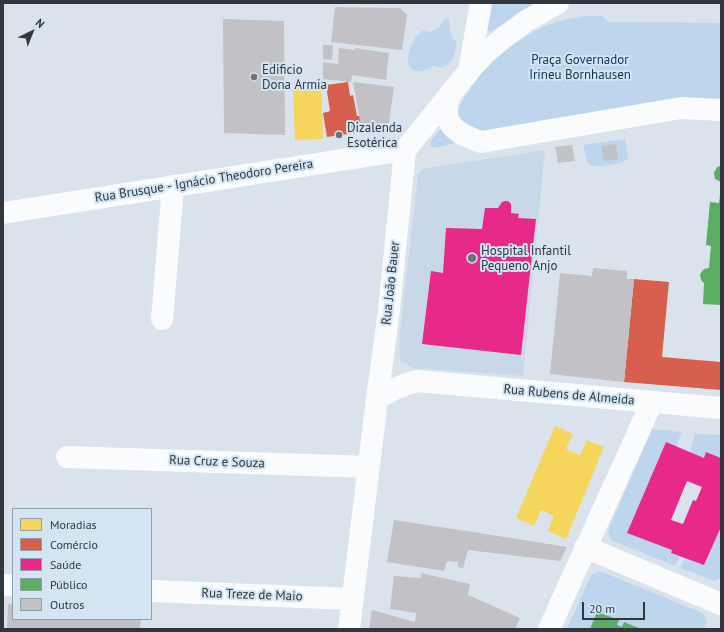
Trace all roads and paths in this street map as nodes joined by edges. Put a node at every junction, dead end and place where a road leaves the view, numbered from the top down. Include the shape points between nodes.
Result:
1 (481, 3) edge
2 (558, 3) edge
3 (468, 71) junction
4 (449, 96) junction
5 (721, 110) edge
6 (405, 150) junction
7 (173, 186) junction
8 (3, 213) edge
9 (162, 319) dead end
10 (383, 352) junction
11 (417, 381) junction
12 (377, 399) junction
13 (652, 402) junction
14 (721, 408) edge
15 (67, 457) dead end
16 (368, 467) junction
17 (586, 547) junction
18 (152, 591) edge
19 (353, 599) junction
20 (721, 604) edge
21 (350, 629) edge
22 (549, 629) edge

1 - 3 street
2 - 3 street via 506,36
3 - 4 street
4 - 5 street via 447,113 451,124 464,136 481,142 681,108
4 - 6 street
6 - 7 street, Rua Brusque - Ignácio Theodoro Pereira
6 - 10 street, Rua João Bauer
7 - 8 street, Rua Brusque - Ignácio Theodoro Pereira
7 - 9 street
10 - 11 street, Rua Rubens de Almeida via 392,365
10 - 12 street, Rua João Bauer
11 - 12 street, Rua Rubens de Almeida via 389,390
11 - 13 street, Rua Rubens de Almeida
12 - 16 street, Rua João Bauer
13 - 14 street, Rua Rubens de Almeida
13 - 17 street
15 - 16 street, Rua Cruz e Souza
16 - 19 street, Rua João Bauer
17 - 20 street
17 - 22 street
18 - 19 street, Rua Treze de Maio
19 - 21 street, Rua João Bauer

